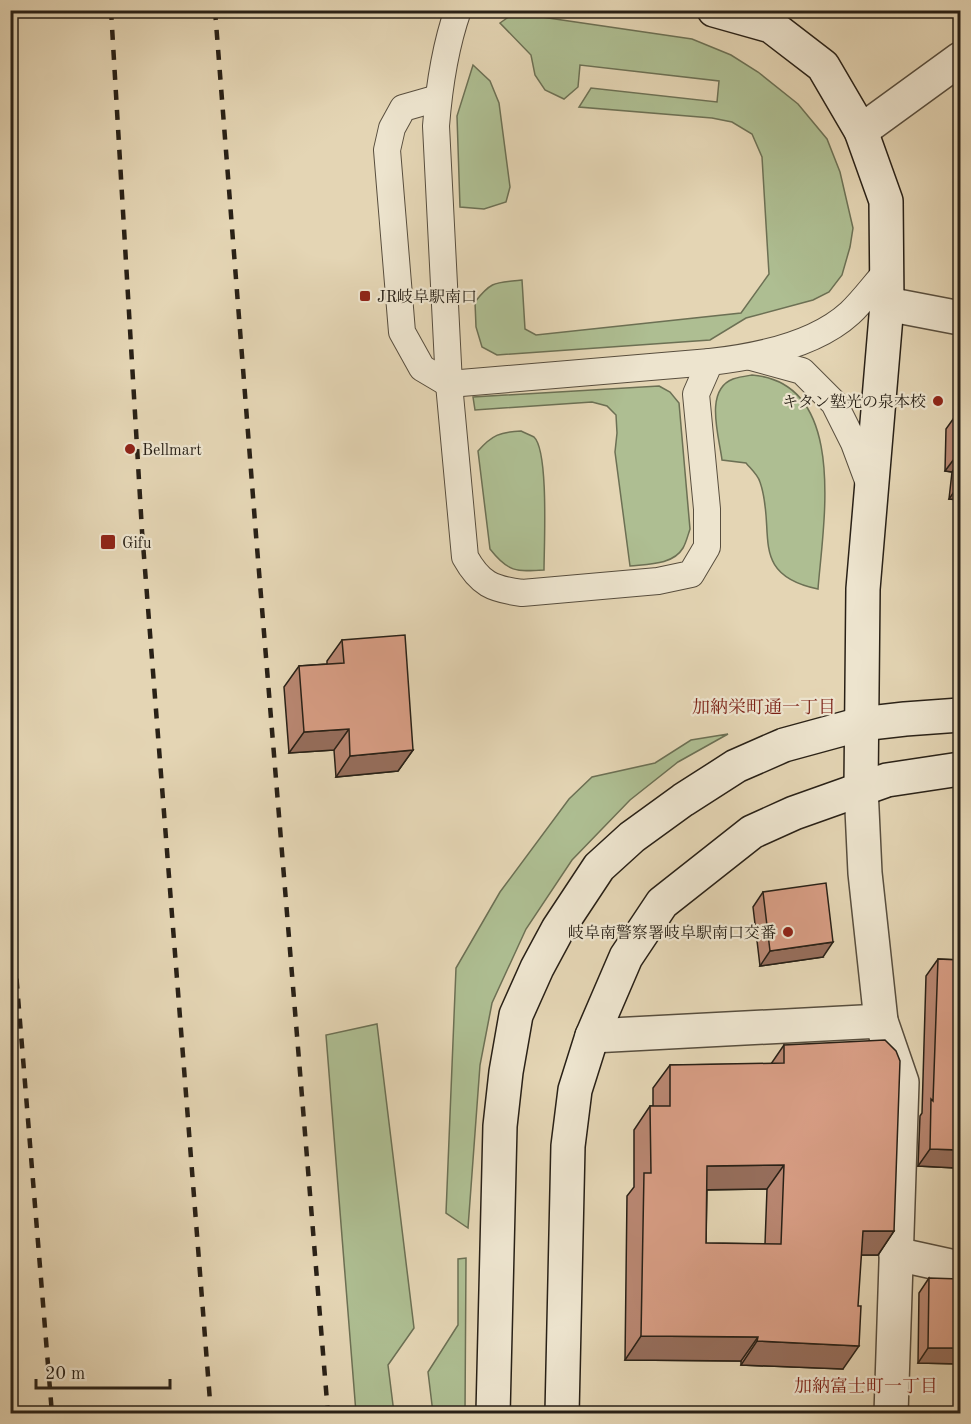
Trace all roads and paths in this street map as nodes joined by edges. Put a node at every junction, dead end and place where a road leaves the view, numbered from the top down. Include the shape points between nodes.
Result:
1 (458, 10) edge
2 (714, 10) edge
3 (769, 18) edge
4 (960, 59) edge
5 (438, 98) junction
6 (861, 131) junction
7 (887, 271) junction
8 (887, 304) junction
9 (960, 318) edge
10 (751, 357) junction
11 (710, 362) junction
12 (449, 384) junction
13 (872, 491) junction
14 (960, 715) edge
15 (861, 724) junction
16 (960, 769) edge
17 (861, 788) junction
18 (882, 1021) junction
19 (592, 1036) junction
20 (897, 1254) junction
21 (960, 1268) edge
22 (493, 1413) edge
23 (562, 1413) edge
24 (891, 1413) edge

1 - 5 lane
2 - 3 street
3 - 6 street via 823,66
4 - 6 street
5 - 12 lane via 436,126
5 - 12 lane via 404,108 392,128 387,150 402,332 422,368
6 - 7 street via 886,201
7 - 8 street
7 - 10 lane via 849,314 815,336
8 - 9 street
8 - 13 street
10 - 11 lane
10 - 13 lane via 802,371 834,403
11 - 12 lane
11 - 12 lane via 696,394 707,547 691,574 522,593 483,583 465,557
13 - 15 street via 863,589
14 - 15 street
15 - 17 street
15 - 22 street via 784,745 736,766 632,837 599,867 537,968 516,1014 500,1126
16 - 17 street
17 - 18 street via 865,873
17 - 19 street via 752,832 662,903 626,957
18 - 19 street
18 - 20 street via 902,1082
19 - 23 street via 575,1090 568,1146
20 - 21 street
20 - 24 street

